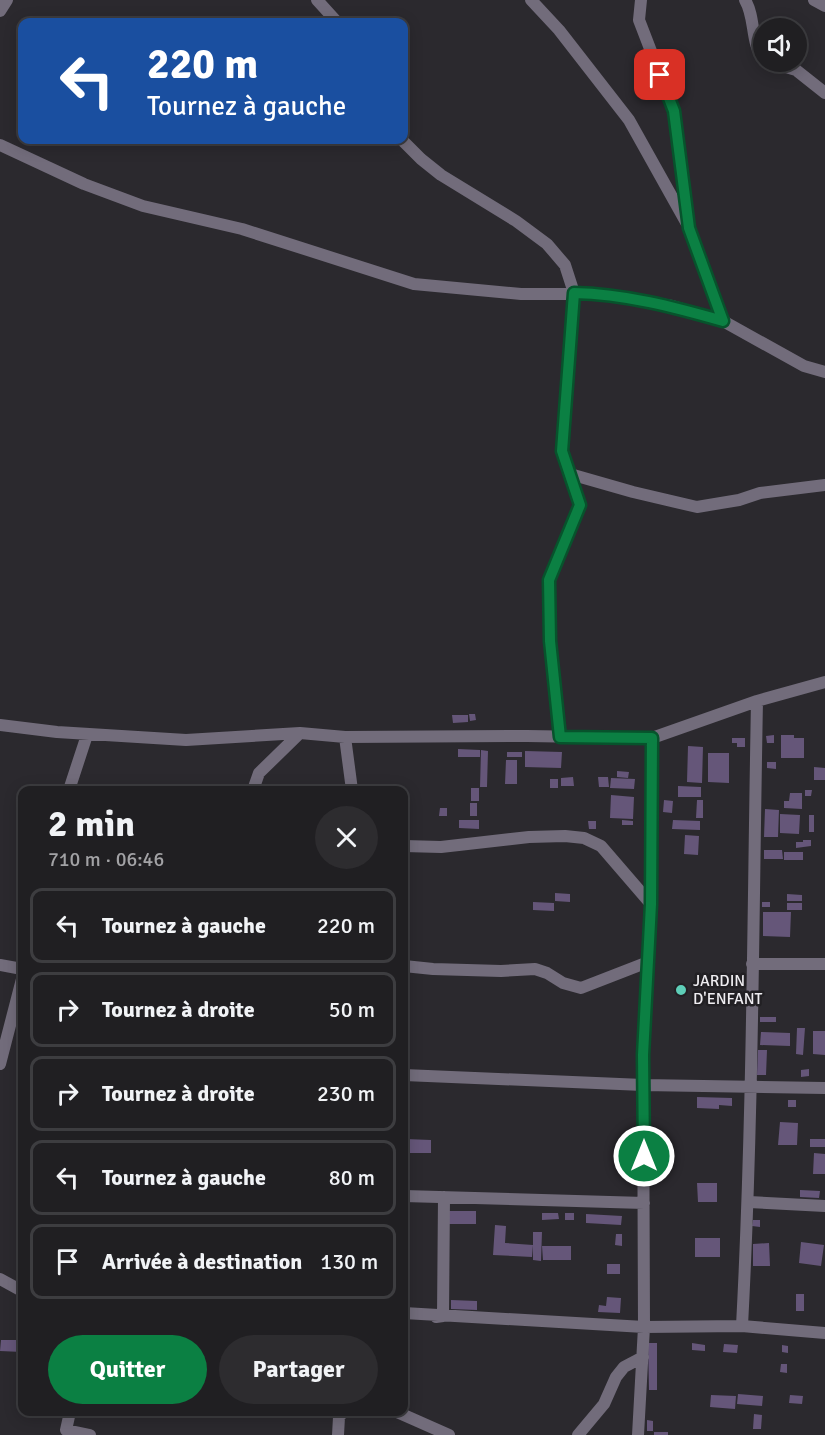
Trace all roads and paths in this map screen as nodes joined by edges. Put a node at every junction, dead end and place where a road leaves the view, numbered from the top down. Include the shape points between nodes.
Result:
1 (7, 0) edge
2 (317, 0) edge
3 (531, 0) edge
4 (641, 0) edge
5 (745, 0) edge
6 (814, 0) edge
7 (825, 6) edge
8 (0, 11) edge
9 (333, 18) edge
10 (753, 34) edge
11 (799, 72) edge
12 (825, 93) edge
13 (406, 144) edge
14 (0, 145) edge
15 (689, 228) junction
16 (574, 293) junction
17 (723, 321) junction
18 (825, 372) edge
19 (570, 474) junction
20 (825, 485) edge
21 (825, 682) edge
22 (757, 701) junction
23 (0, 725) edge
24 (300, 733) junction
25 (87, 735) junction
26 (345, 737) junction
27 (560, 737) junction
28 (652, 738) junction
29 (70, 786) edge
30 (254, 786) edge
31 (351, 786) edge
32 (408, 846) edge
33 (651, 904) junction
34 (648, 962) junction
35 (752, 964) junction
36 (825, 964) edge
37 (0, 965) edge
38 (408, 966) edge
39 (18, 968) edge
40 (18, 991) edge
41 (3, 1038) edge
42 (0, 1064) edge
43 (408, 1075) edge
44 (643, 1085) junction
45 (752, 1086) junction
46 (825, 1088) edge
47 (408, 1196) edge
48 (444, 1197) junction
49 (749, 1202) junction
50 (644, 1203) junction
51 (825, 1206) edge
52 (0, 1279) edge
53 (18, 1288) edge
54 (408, 1313) edge
55 (443, 1316) junction
56 (408, 1322) edge
57 (742, 1326) junction
58 (644, 1327) junction
59 (825, 1333) edge
60 (643, 1357) junction
61 (69, 1416) edge
62 (340, 1416) edge
63 (404, 1416) edge
64 (65, 1432) edge
65 (90, 1435) edge
66 (338, 1435) edge
67 (448, 1435) edge
68 (578, 1435) edge
69 (638, 1435) edge

1 - 8 street
2 - 9 street
3 - 15 street via 629,120
4 - 15 street via 639,20 674,111
5 - 10 street
6 - 7 street
11 - 12 street
13 - 16 street via 441,175 547,244 565,265
14 - 16 street via 43,167 143,206 242,229 414,284 522,294
15 - 17 street
16 - 17 street via 672,306
16 - 19 street via 562,451
17 - 18 street via 804,366
19 - 20 street via 697,507 759,493
19 - 27 street via 580,505 549,580 550,641
21 - 22 street
22 - 28 street
22 - 35 street
23 - 25 street
24 - 25 street via 186,740
24 - 26 street
24 - 30 street via 259,773
25 - 29 street
26 - 27 street
26 - 31 street
27 - 28 street
28 - 33 street
32 - 33 street via 441,847 529,837 584,838 601,846
33 - 34 street
34 - 38 street via 581,988 535,969
34 - 44 street
35 - 36 street
35 - 45 street
37 - 39 street
40 - 41 street
41 - 42 street
43 - 44 street
44 - 45 street
44 - 50 street
45 - 46 street
45 - 49 street
47 - 48 street
48 - 50 street
48 - 55 street
49 - 51 street
49 - 57 street
50 - 58 street
52 - 53 street
54 - 55 street
55 - 56 street
55 - 58 street
57 - 58 street
57 - 59 street
58 - 60 street
60 - 68 street via 624,1367 604,1404
60 - 69 street
61 - 64 street
62 - 66 street
63 - 67 street
64 - 65 street

